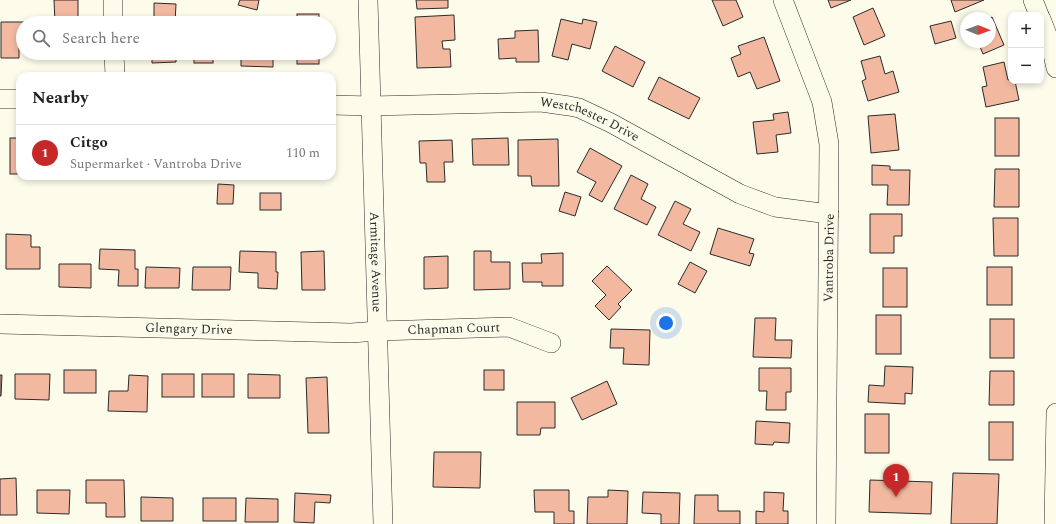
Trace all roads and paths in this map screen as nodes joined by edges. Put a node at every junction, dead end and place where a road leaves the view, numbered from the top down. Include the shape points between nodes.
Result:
1 (113, 0) edge
2 (368, 0) edge
3 (783, 0) edge
4 (1033, 0) edge
5 (1039, 12) edge
6 (113, 16) edge
7 (1044, 25) edge
8 (1054, 44) edge
9 (114, 60) edge
10 (1056, 68) edge
11 (115, 72) edge
12 (0, 99) edge
13 (16, 99) edge
14 (336, 105) edge
15 (371, 106) junction
16 (829, 214) junction
17 (0, 324) edge
18 (378, 331) junction
19 (551, 343) dead end
20 (1056, 413) edge
21 (383, 524) edge
22 (826, 524) edge
23 (1054, 524) edge

1 - 6 street
2 - 15 street, Armitage Avenue
3 - 16 street, Vantroba Drive via 813,76 826,119 830,162
4 - 5 street
7 - 8 street
8 - 10 street
9 - 11 street
12 - 13 street
14 - 15 street, Westchester Drive
15 - 16 street, Westchester Drive via 541,102 579,108 751,199 775,207
15 - 18 street, Armitage Avenue
16 - 22 street, Vantroba Drive
17 - 18 street, Glengary Drive via 351,333
18 - 19 street, Chapman Court via 509,327
18 - 21 street, Armitage Avenue
20 - 23 street

